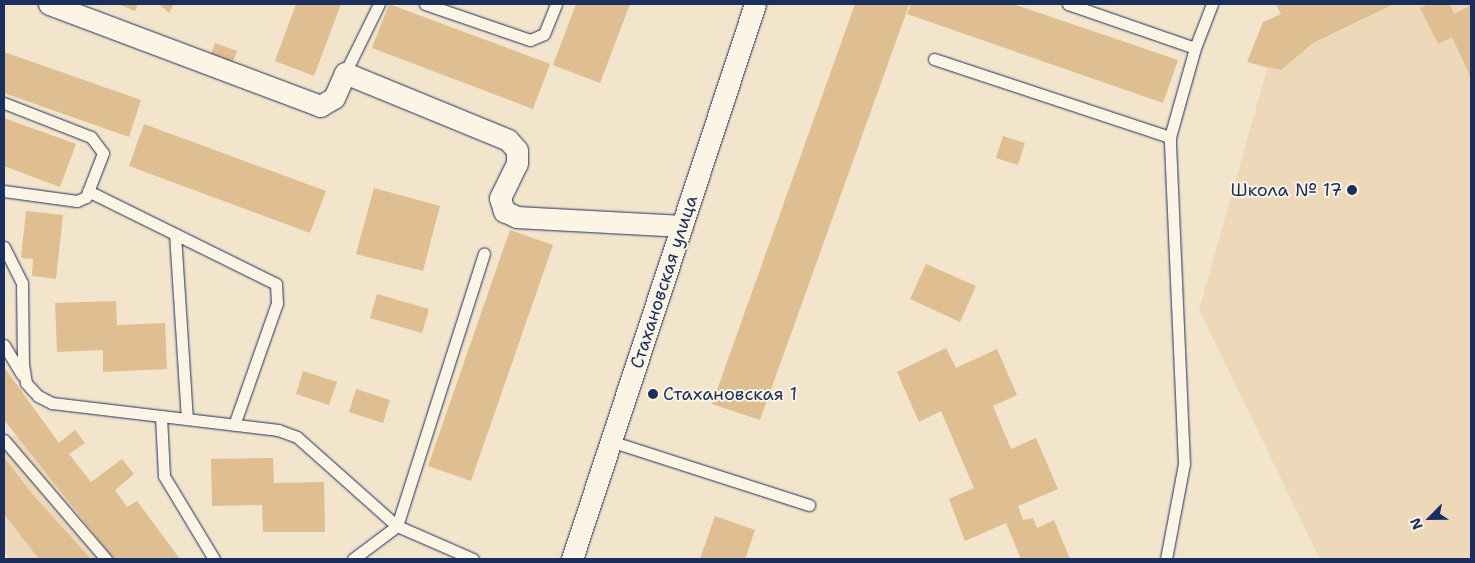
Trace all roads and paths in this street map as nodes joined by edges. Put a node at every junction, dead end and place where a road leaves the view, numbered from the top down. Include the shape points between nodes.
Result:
1 (49, 4) edge
2 (379, 4) edge
3 (425, 4) edge
4 (556, 4) edge
5 (755, 4) edge
6 (1068, 4) edge
7 (1212, 4) edge
8 (1195, 48) junction
9 (934, 60) dead end
10 (345, 73) junction
11 (4, 102) edge
12 (1170, 137) junction
13 (4, 191) edge
14 (88, 191) junction
15 (682, 226) junction
16 (175, 234) junction
17 (4, 247) edge
18 (484, 254) dead end
19 (4, 345) edge
20 (26, 383) junction
21 (161, 416) junction
22 (187, 419) junction
23 (234, 425) junction
24 (4, 440) edge
25 (613, 442) junction
26 (809, 505) dead end
27 (397, 526) junction
28 (106, 559) edge
29 (214, 559) edge
30 (353, 559) edge
31 (472, 559) edge
32 (572, 559) edge
33 (1166, 559) edge

1 - 10 street via 320,106 334,98
2 - 10 lane
3 - 4 lane via 530,40 544,34
5 - 15 street, Стахановская улица
6 - 8 lane
7 - 8 lane
8 - 12 lane
9 - 12 lane
10 - 15 street via 508,140 517,150 516,163 500,198 504,211 517,217
11 - 14 lane via 99,142 103,153
12 - 33 lane via 1184,464
13 - 14 lane via 27,192 67,203 86,197
14 - 16 lane
15 - 25 street, Стахановская улица
16 - 22 lane
16 - 23 lane via 268,280 279,290
17 - 20 lane via 25,294 22,344
18 - 27 lane
19 - 20 lane
20 - 21 lane via 52,403
21 - 22 lane
21 - 29 lane via 164,476
22 - 23 lane
23 - 27 lane via 298,437
24 - 28 lane
25 - 26 lane
25 - 32 street, Стахановская улица
27 - 30 lane
27 - 31 lane

